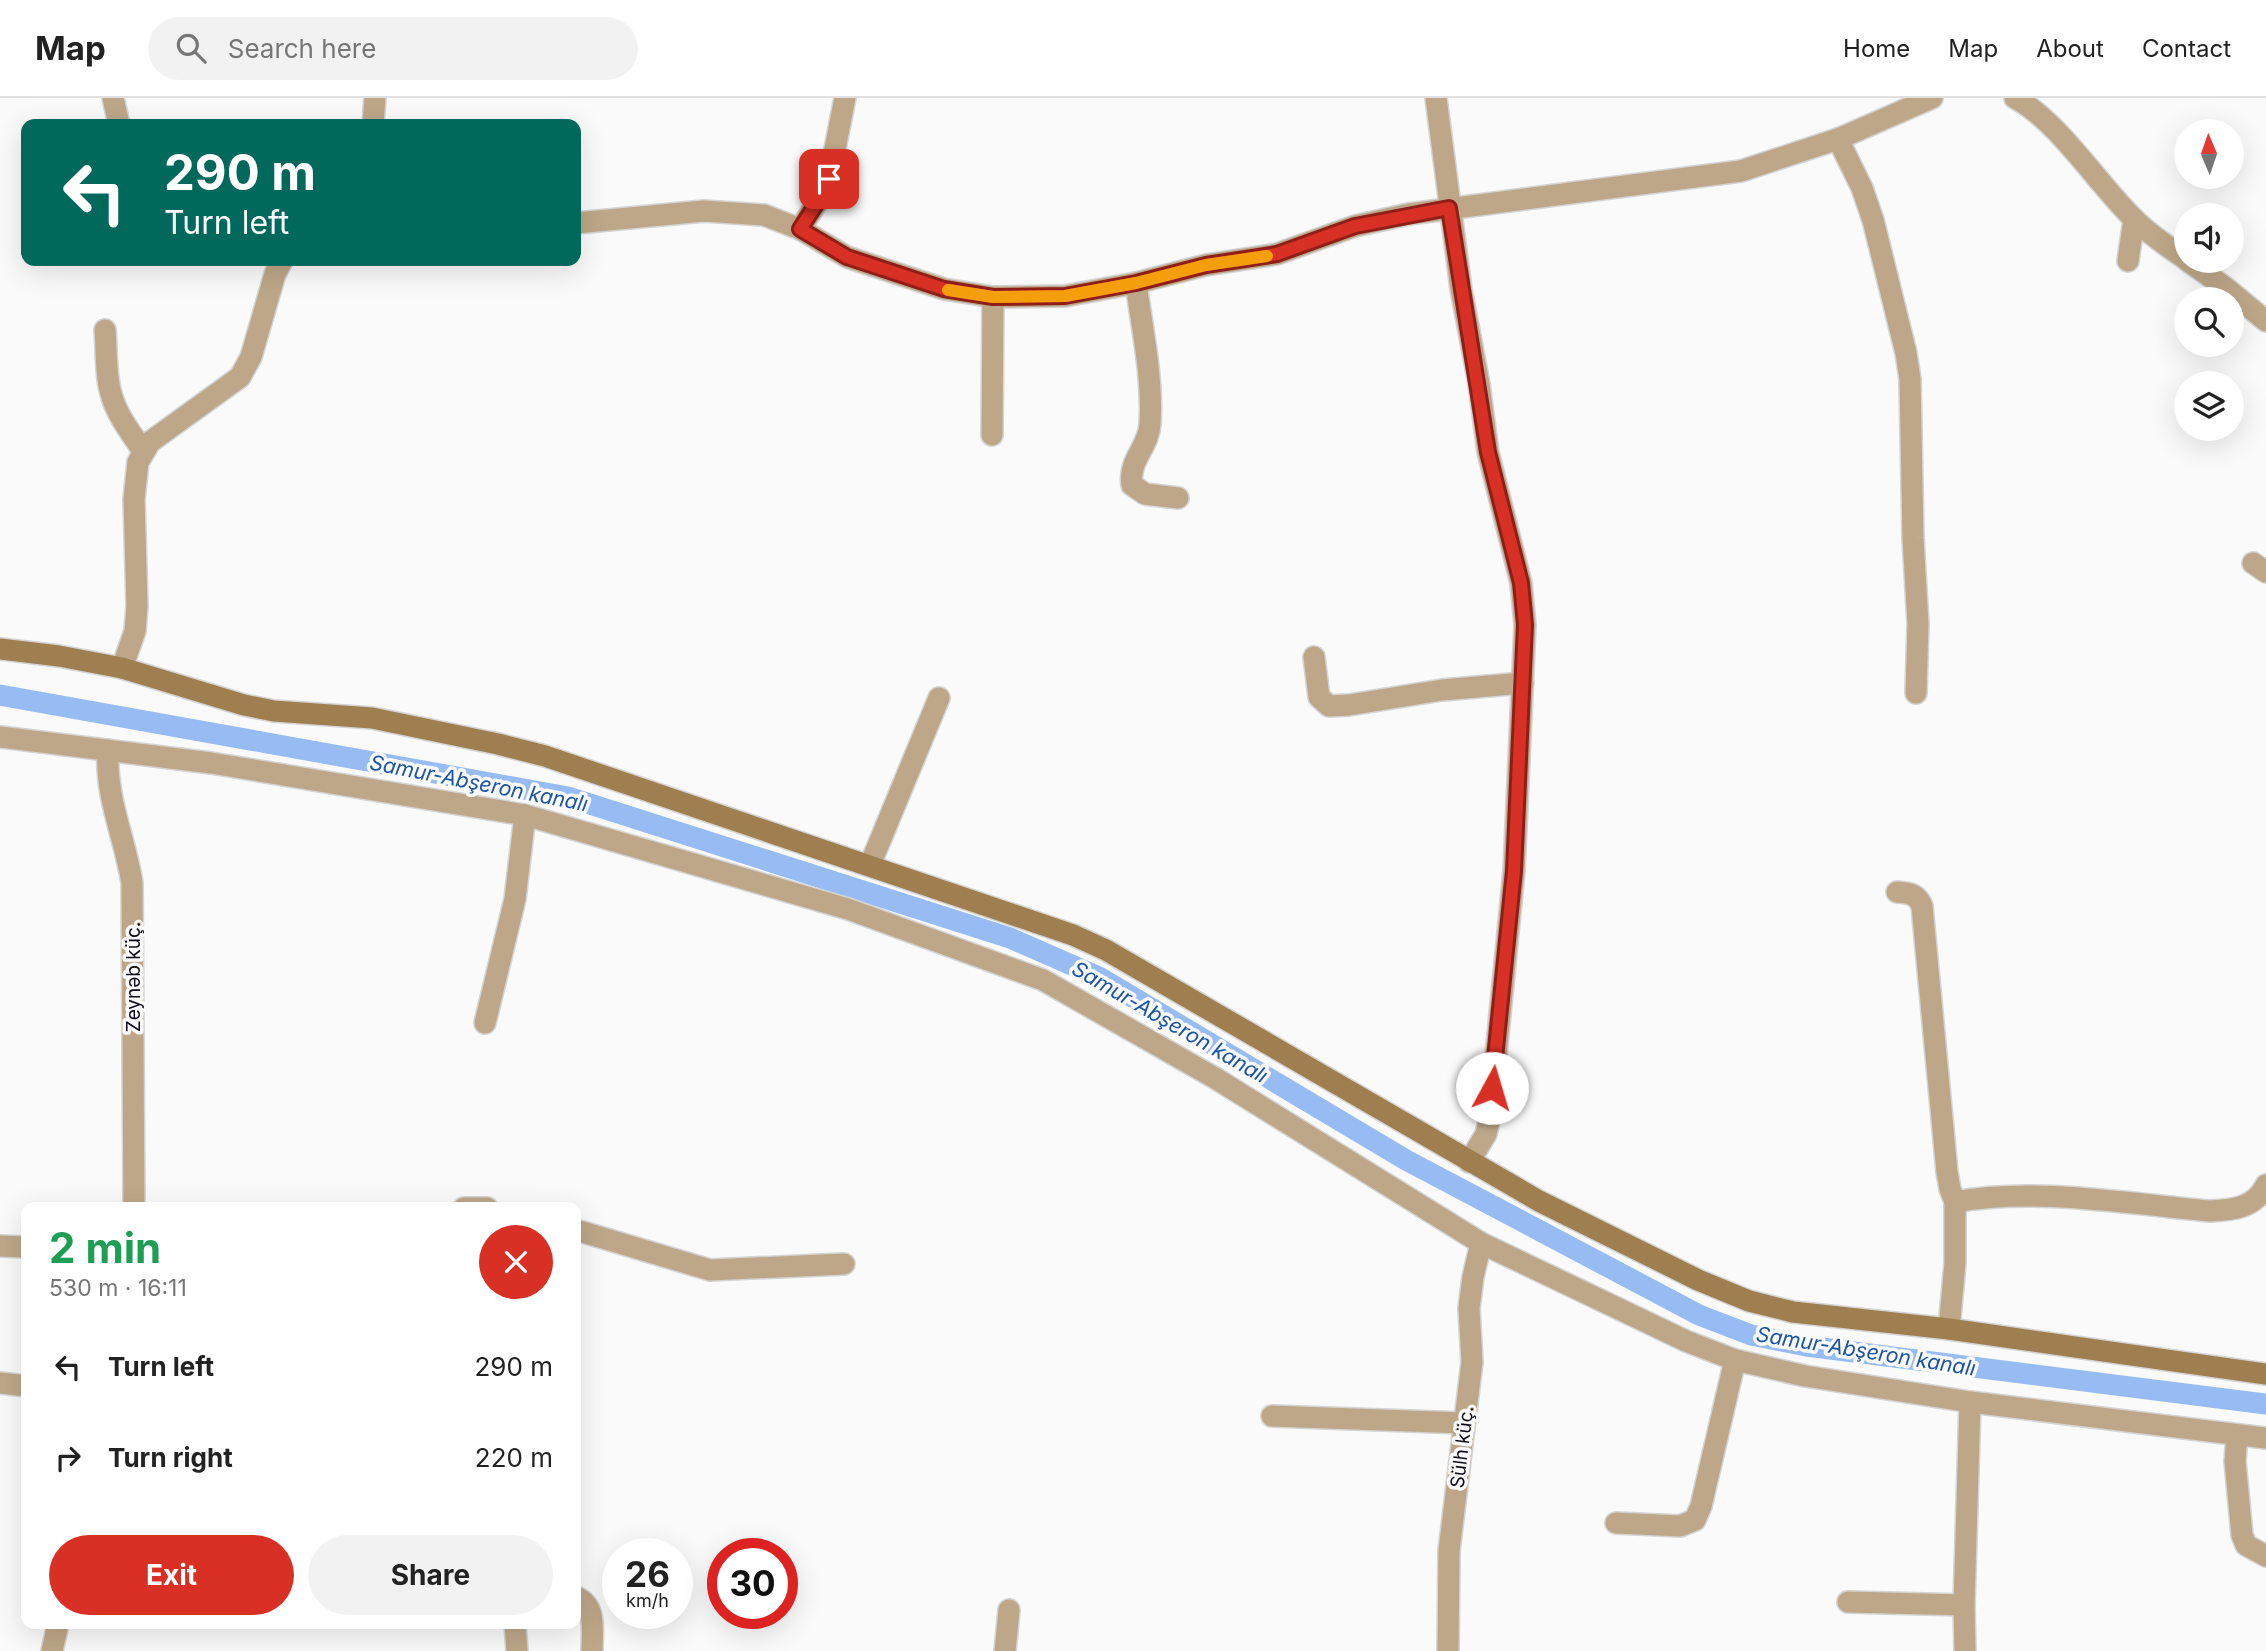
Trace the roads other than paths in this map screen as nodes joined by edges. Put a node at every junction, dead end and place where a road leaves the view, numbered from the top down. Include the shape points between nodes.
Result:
1 (113, 98) edge
2 (375, 98) edge
3 (845, 98) edge
4 (1436, 98) edge
5 (1932, 98) edge
6 (2015, 98) edge
7 (118, 119) edge
8 (373, 119) edge
9 (1838, 139) junction
10 (1449, 208) junction
11 (2134, 219) junction
12 (581, 223) edge
13 (800, 229) junction
14 (2174, 250) edge
15 (2128, 261) dead end
16 (279, 266) edge
17 (2205, 273) edge
18 (1136, 283) junction
19 (993, 297) junction
20 (2266, 321) edge
21 (105, 330) dead end
22 (992, 435) dead end
23 (143, 451) junction
24 (1178, 498) dead end
25 (0, 649) edge
26 (1314, 657) dead end
27 (122, 668) junction
28 (1523, 683) junction
29 (1916, 693) dead end
30 (939, 698) dead end
31 (0, 737) edge
32 (108, 750) junction
33 (525, 815) junction
34 (870, 865) junction
35 (1897, 892) dead end
36 (485, 1023) dead end
37 (1469, 1162) junction
38 (2266, 1185) edge
39 (134, 1202) edge
40 (1955, 1202) junction
41 (581, 1231) edge
42 (1481, 1243) junction
43 (0, 1246) edge
44 (21, 1247) edge
45 (844, 1264) dead end
46 (1949, 1329) junction
47 (1735, 1360) junction
48 (2266, 1374) edge
49 (0, 1383) edge
50 (21, 1385) edge
51 (1970, 1402) junction
52 (1272, 1416) dead end
53 (1464, 1423) junction
54 (2237, 1435) junction
55 (2266, 1438) edge
56 (1616, 1523) dead end
57 (2266, 1556) edge
58 (581, 1599) edge
59 (1848, 1602) dead end
60 (1964, 1605) junction
61 (1009, 1610) dead end
62 (57, 1629) edge
63 (515, 1629) edge
64 (52, 1651) edge
65 (517, 1651) edge
66 (592, 1651) edge
67 (1006, 1651) edge
68 (1448, 1651) edge
69 (1965, 1651) edge

1 - 7 street
2 - 8 street
3 - 13 street via 829,179
4 - 10 street
5 - 9 street
6 - 11 street via 2046,122
9 - 10 street via 1741,171
9 - 29 street via 1873,220 1910,379
10 - 18 street via 1355,226 1277,254 1206,265
10 - 28 street via 1488,452 1521,583
11 - 14 street
11 - 15 street
12 - 13 street via 733,211 764,215
13 - 19 street via 847,257 944,289
16 - 23 street via 251,357 240,377 166,429
17 - 20 street
18 - 19 street via 1065,296
18 - 24 street via 1150,427 1130,471 1132,485 1145,494
19 - 22 street
21 - 23 street via 113,400
23 - 27 street via 134,499 135,631
25 - 27 street
26 - 28 street via 1319,697 1329,706
27 - 34 street via 258,708 372,718 533,753
28 - 37 street via 1514,871 1490,1116 1486,1134
30 - 34 street
31 - 32 street
32 - 33 street
32 - 39 street, Zeynəb küç. via 108,786 132,883
33 - 36 street via 516,899
33 - 42 street via 848,909 1043,980 1216,1078
34 - 37 street via 1106,950
35 - 40 street via 1918,897 1922,906 1947,1172
37 - 46 street via 1698,1280 1749,1301 1793,1312
38 - 40 street via 2250,1204 2233,1210 2040,1196 1989,1196
40 - 46 street
41 - 45 street via 710,1270
42 - 47 street
42 - 53 street, Sülh küç. via 1469,1308 1472,1362
43 - 44 street
46 - 48 street
47 - 51 street
47 - 56 street via 1695,1520 1680,1526
49 - 50 street
51 - 54 street
51 - 60 street
52 - 53 street
53 - 68 street, Sülh küç. via 1449,1551
54 - 55 street
54 - 57 street via 2242,1535 2245,1545
58 - 66 street via 592,1615
59 - 60 street
60 - 69 street
61 - 67 street
62 - 64 street
63 - 65 street

